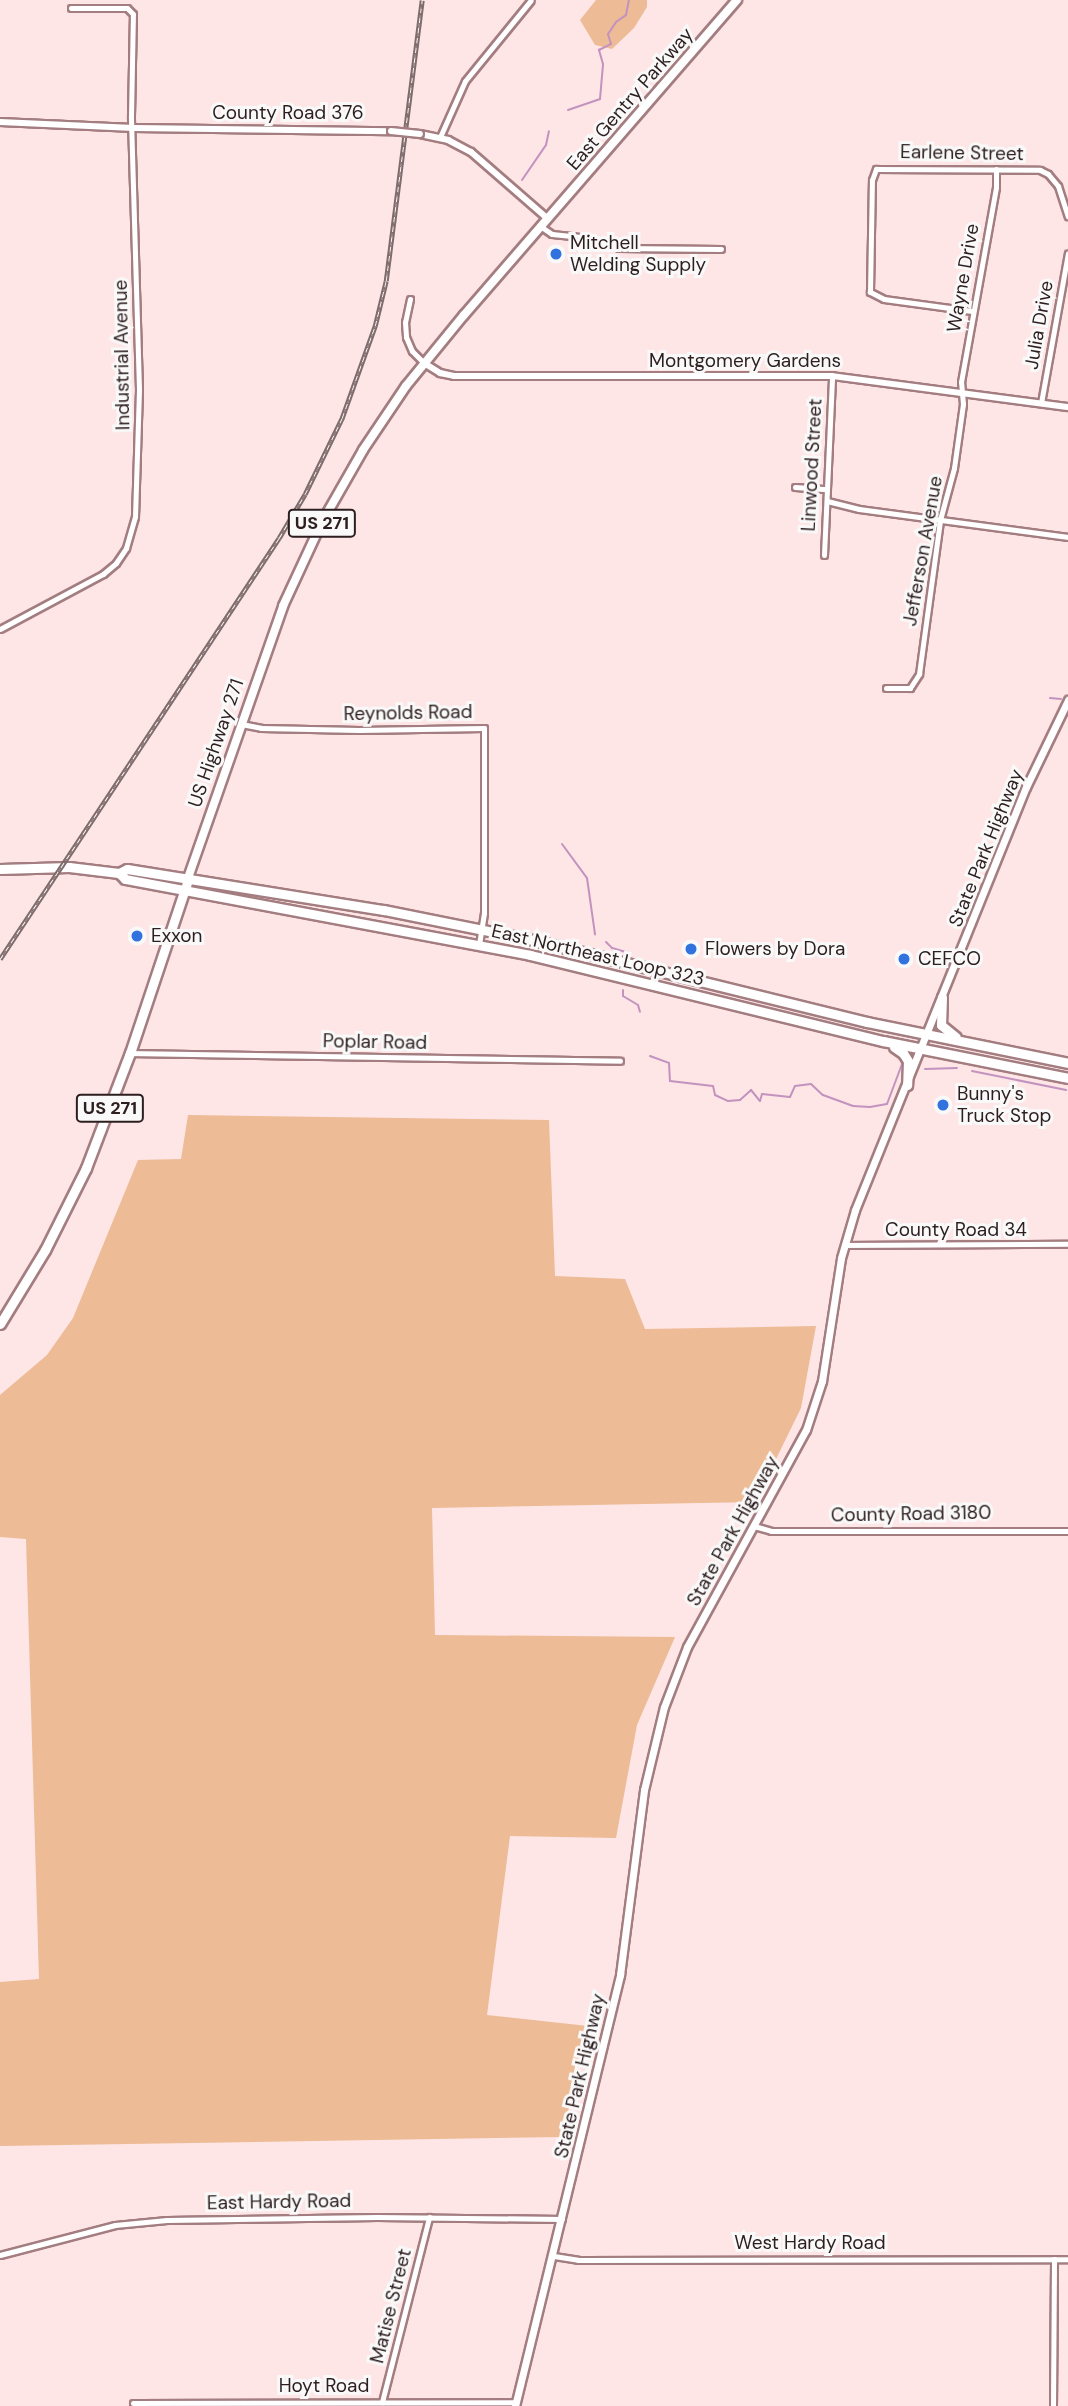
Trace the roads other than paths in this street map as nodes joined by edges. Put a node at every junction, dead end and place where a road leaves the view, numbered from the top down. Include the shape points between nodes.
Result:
1 (100, 0) edge
2 (531, 0) edge
3 (737, 0) edge
4 (71, 8) dead end
5 (100, 8) junction
6 (0, 122) edge
7 (134, 128) junction
8 (440, 137) junction
9 (996, 169) junction
10 (1068, 216) edge
11 (547, 218) junction
12 (540, 226) junction
13 (721, 249) dead end
14 (1068, 253) edge
15 (410, 299) dead end
16 (972, 311) junction
17 (424, 363) junction
18 (832, 376) junction
19 (960, 393) junction
20 (1041, 403) junction
21 (1068, 407) edge
22 (795, 487) dead end
23 (827, 489) junction
24 (827, 501) junction
25 (940, 520) junction
26 (1068, 537) edge
27 (824, 555) dead end
28 (0, 629) edge
29 (886, 688) dead end
30 (1068, 700) edge
31 (241, 724) junction
32 (0, 869) edge
33 (119, 873) junction
34 (188, 878) junction
35 (185, 889) junction
36 (299, 895) junction
37 (296, 909) junction
38 (384, 910) junction
39 (381, 925) junction
40 (482, 929) junction
41 (533, 940) junction
42 (479, 944) junction
43 (530, 955) junction
44 (648, 967) junction
45 (643, 982) junction
46 (942, 997) junction
47 (809, 1008) junction
48 (805, 1023) junction
49 (927, 1035) junction
50 (883, 1041) junction
51 (974, 1044) junction
52 (921, 1049) junction
53 (130, 1053) junction
54 (1037, 1056) junction
55 (620, 1061) dead end
56 (1068, 1063) edge
57 (1033, 1071) junction
58 (1068, 1078) edge
59 (907, 1085) junction
60 (1068, 1244) edge
61 (844, 1245) junction
62 (0, 1324) edge
63 (754, 1526) junction
64 (1068, 1531) edge
65 (429, 2217) junction
66 (562, 2219) junction
67 (0, 2255) edge
68 (554, 2256) junction
69 (1054, 2259) junction
70 (1068, 2259) edge
71 (382, 2402) junction
72 (133, 2403) dead end
73 (338, 2404) edge
74 (515, 2404) edge
75 (1053, 2406) edge

1 - 5 street
2 - 8 street via 465,81
3 - 11 main road, East Gentry Parkway / US 271
4 - 5 street
5 - 7 street, Industrial Avenue via 130,9 133,16
6 - 7 street, County Road 376
7 - 8 street, County Road 376, bridge via 391,131
7 - 28 street, Industrial Avenue via 139,401 131,534 119,559 103,574
8 - 11 street, County Road 376 via 477,156
9 - 10 street, Earlene Street via 1048,174 1058,186
9 - 16 street, Wayne Drive
9 - 16 street, Earlene Street via 876,169 872,180 870,292 884,299
11 - 12 main road, US Highway 271 / US 271
12 - 13 street via 552,234 589,238 619,248
12 - 17 main road, US Highway 271 / US 271
14 - 20 street, Julia Drive
15 - 17 street via 405,330 412,351
16 - 19 street, Wayne Drive
17 - 18 street, Montgomery Gardens via 454,376
17 - 31 main road, US Highway 271 / US 271 via 363,450 316,535 274,629
18 - 19 street, Montgomery Gardens
18 - 23 street, Linwood Street
19 - 20 street, Montgomery Gardens
19 - 25 street, Jefferson Avenue via 963,404 954,468
20 - 21 street, Montgomery Gardens
22 - 23 street
23 - 24 street, Linwood Street
24 - 25 street
24 - 27 street, Linwood Street
25 - 26 street
25 - 29 street, Jefferson Avenue via 917,679 910,688
30 - 46 main road, State Park Highway via 1026,787
31 - 34 main road, US Highway 271 / US 271
31 - 40 street, Reynolds Road via 332,730 484,728
32 - 33 highway, East Northeast Loop 323 via 54,867
33 - 34 highway, East Northeast Loop 323 via 127,869
33 - 35 highway, East Northeast Loop 323 via 125,879
34 - 35 highway, US Highway 271 / US 271
34 - 36 highway, East Northeast Loop 323
35 - 37 highway, East Northeast Loop 323
35 - 53 highway, US Highway 271 / US 271
36 - 37 highway
36 - 38 highway, East Northeast Loop 323
37 - 39 highway, East Northeast Loop 323
38 - 39 highway
38 - 40 highway, East Northeast Loop 323
39 - 42 highway, East Northeast Loop 323
40 - 41 highway, East Northeast Loop 323
40 - 42 street, Reynolds Road
41 - 43 highway
41 - 44 highway, East Northeast Loop 323
42 - 43 highway, East Northeast Loop 323
43 - 45 highway, East Northeast Loop 323
44 - 45 highway
44 - 47 highway, East Northeast Loop 323
45 - 48 highway, East Northeast Loop 323
46 - 49 main road, State Park Highway
46 - 51 highway via 942,1027
47 - 48 highway
47 - 49 highway, East Northeast Loop 323
48 - 50 highway, East Northeast Loop 323
49 - 51 highway, East Northeast Loop 323
49 - 52 main road, State Park Highway
50 - 52 highway, East Northeast Loop 323
50 - 59 highway via 907,1058
51 - 54 highway, East Northeast Loop 323
52 - 57 highway, East Northeast Loop 323
52 - 59 main road, State Park Highway
53 - 55 street, Poplar Road
53 - 62 highway, US Highway 271 / US 271 via 75,1192
54 - 56 highway, East Northeast Loop 323
54 - 57 highway
57 - 58 highway, East Northeast Loop 323
59 - 61 main road, State Park Highway
60 - 61 street, County Road 34
61 - 63 main road, State Park Highway via 816,1405
63 - 64 street, County Road 3180 via 771,1531
63 - 66 main road, State Park Highway via 687,1647 659,1723 644,1790 622,1967
65 - 66 street, East Hardy Road
65 - 67 street, East Hardy Road via 141,2221
65 - 71 street, Matise Street
66 - 68 main road, State Park Highway
68 - 69 street, West Hardy Road via 578,2260
68 - 74 main road, State Park Highway
69 - 70 street, West Hardy Road
69 - 75 street
71 - 73 street, Hoyt Road
71 - 74 street, Hoyt Road
72 - 73 street, Hoyt Road

